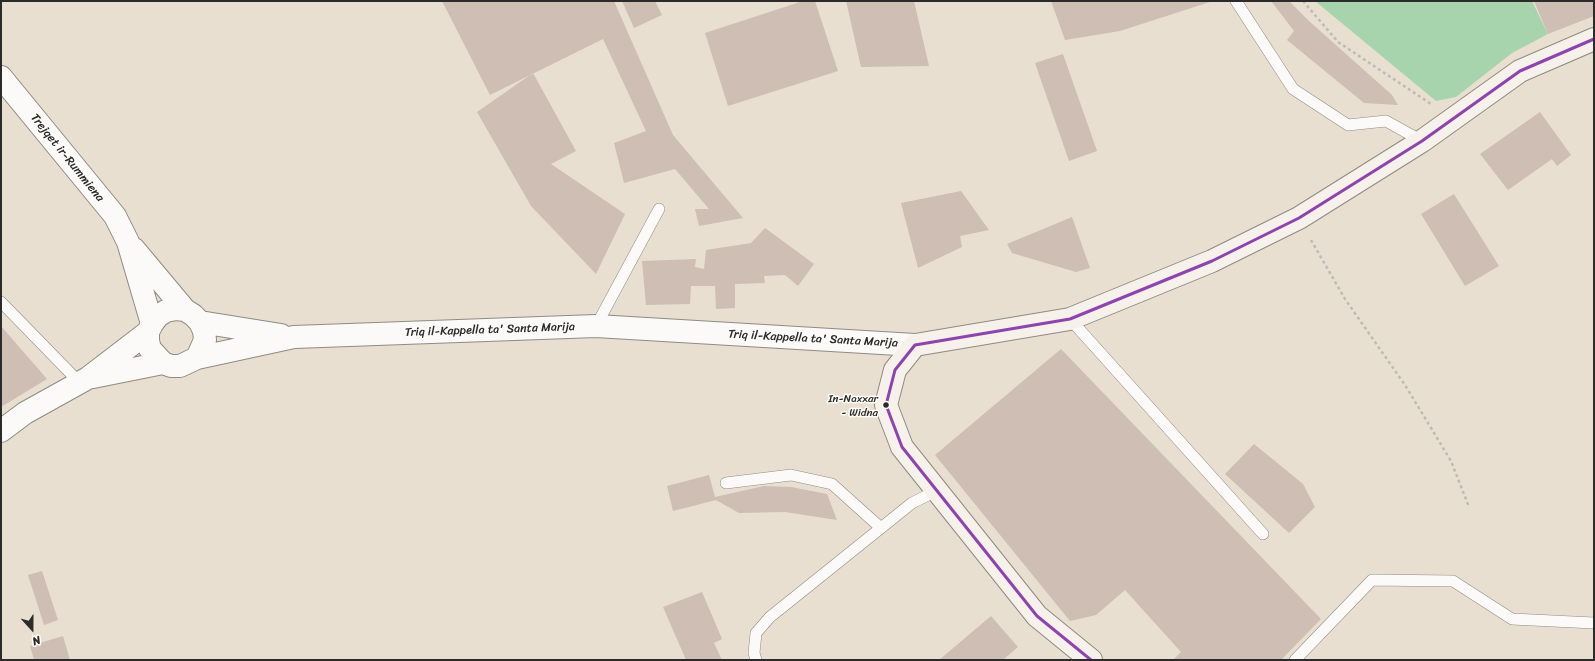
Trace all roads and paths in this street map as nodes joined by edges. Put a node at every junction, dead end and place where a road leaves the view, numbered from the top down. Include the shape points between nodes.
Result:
1 (1236, 1) edge
2 (1303, 1) edge
3 (1594, 39) edge
4 (1, 77) edge
5 (1453, 119) junction
6 (1422, 140) junction
7 (659, 209) dead end
8 (1299, 218) junction
9 (128, 242) junction
10 (1, 302) edge
11 (192, 316) junction
12 (1070, 319) junction
13 (596, 326) junction
14 (150, 328) junction
15 (294, 337) junction
16 (915, 345) junction
17 (197, 358) junction
18 (163, 363) junction
19 (84, 380) junction
20 (1, 431) edge
21 (726, 483) dead end
22 (936, 491) junction
23 (1469, 507) dead end
24 (881, 528) junction
25 (1264, 534) dead end
26 (1594, 622) edge
27 (1083, 657) edge
28 (756, 660) edge
29 (1295, 660) edge

1 - 6 lane via 1293,90 1348,125 1386,121
2 - 5 path via 1338,42
3 - 5 main road, Triq il-Kappella ta' Santa Marija via 1520,71
4 - 9 street, Trejqet ir-Rummiena via 115,216
5 - 6 main road, Triq il-Kappella ta' Santa Marija
6 - 8 main road, Triq il-Kappella ta' Santa Marija
7 - 13 lane
8 - 12 main road, Triq il-Kappella ta' Santa Marija via 1212,261
8 - 23 path via 1345,299 1405,385 1451,461
9 - 11 street, Trejqet ir-Rummiena
9 - 14 street, Trejqet ir-Rummiena
10 - 19 lane
11 - 14 street via 176,309 166,311 158,316
11 - 15 street, Triq il-Kappella ta' Santa Marija
11 - 17 street via 204,331 205,340
12 - 16 main road, Triq il-Kappella ta' Santa Marija
12 - 25 lane
13 - 15 street, Triq il-Kappella ta' Santa Marija
13 - 16 street, Triq il-Kappella ta' Santa Marija
14 - 18 street via 150,350
14 - 19 street
15 - 17 street, Triq il-Kappella ta' Santa Marija
16 - 22 main road via 894,370 886,405 902,447
17 - 18 street via 180,366
18 - 19 street
19 - 20 street via 25,412
21 - 24 lane via 791,475 832,484
22 - 24 lane via 912,503
22 - 27 main road via 1037,616
24 - 28 lane via 770,617 756,633
26 - 29 lane via 1512,619 1454,581 1372,580

